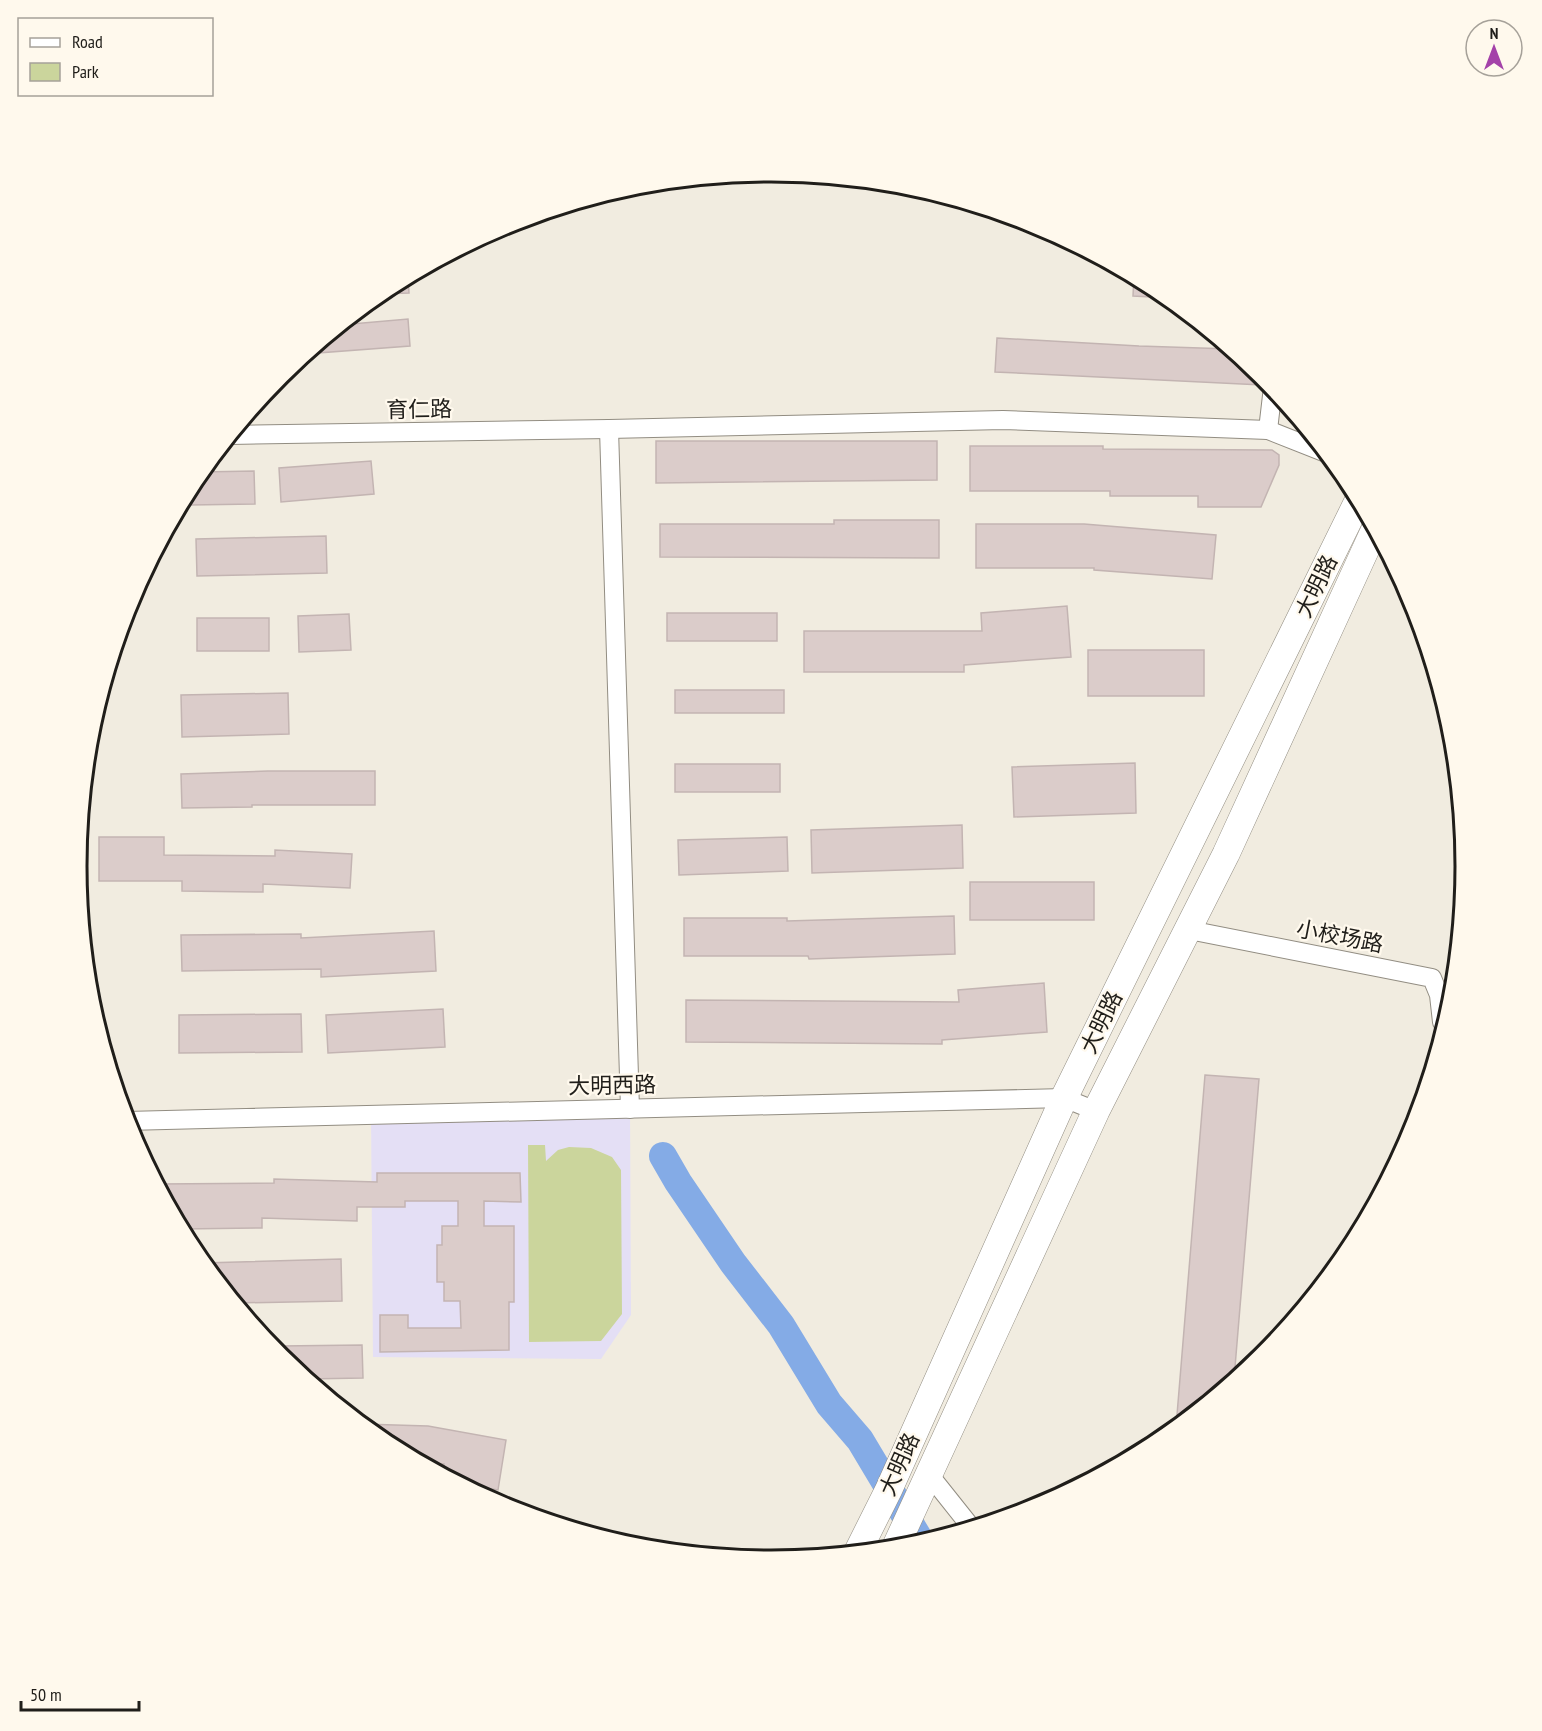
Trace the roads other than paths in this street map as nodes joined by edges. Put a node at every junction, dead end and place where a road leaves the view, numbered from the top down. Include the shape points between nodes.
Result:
1 (1271, 400) edge
2 (609, 429) junction
3 (1268, 430) junction
4 (240, 435) edge
5 (1313, 448) edge
6 (1354, 509) edge
7 (1373, 543) edge
8 (1190, 930) junction
9 (1440, 1007) edge
10 (1064, 1098) junction
11 (630, 1108) junction
12 (1096, 1112) junction
13 (136, 1120) edge
14 (924, 1484) junction
15 (964, 1521) edge
16 (901, 1537) edge
17 (861, 1544) edge

1 - 3 street
2 - 3 street, 育仁路 via 1003,420
2 - 4 street, 育仁路
2 - 11 street
3 - 5 street, 育仁路
6 - 10 main road, 大明路
7 - 8 main road, 大明路
8 - 9 street, 小校场路 via 1432,978
8 - 12 main road, 大明路
10 - 11 street, 大明西路
10 - 12 street, 大明西路
10 - 17 main road, 大明路
11 - 13 street, 大明西路
12 - 14 main road, 大明路
14 - 15 street
14 - 16 main road, 大明路

